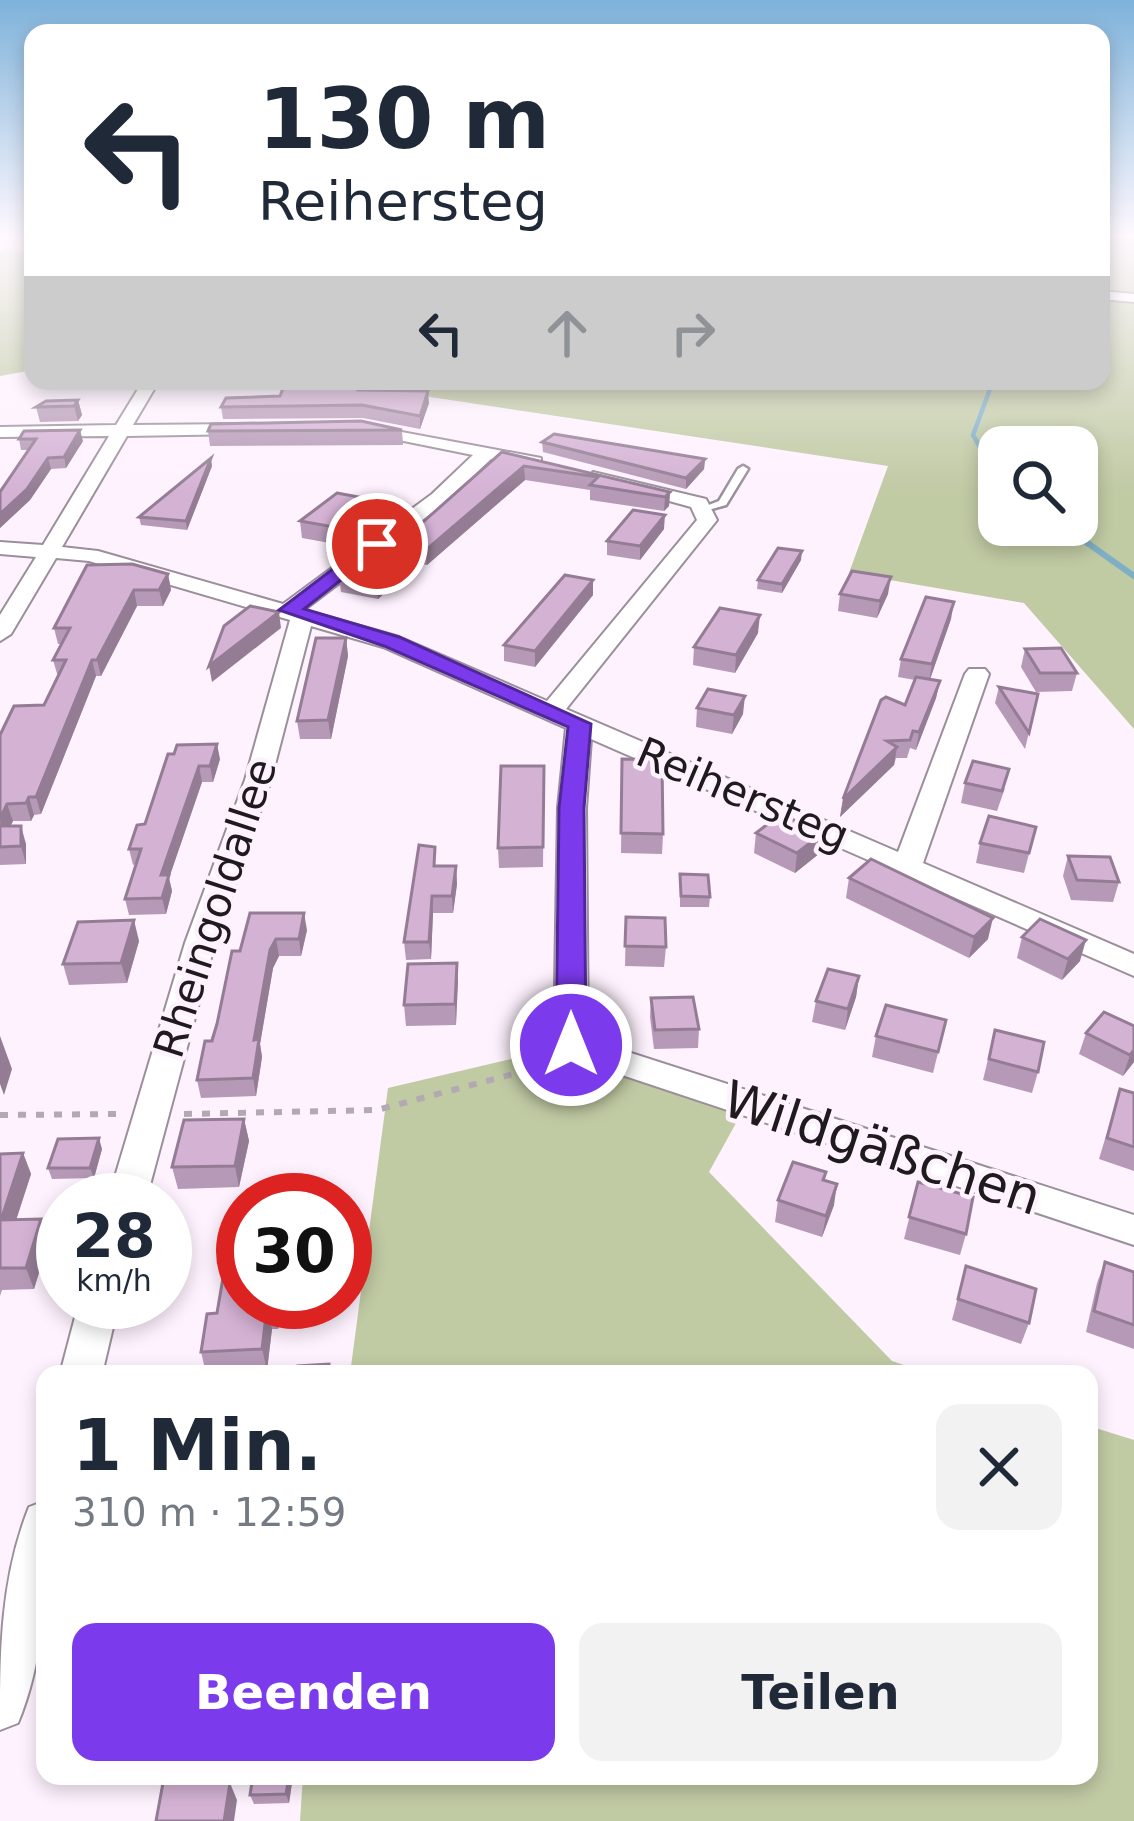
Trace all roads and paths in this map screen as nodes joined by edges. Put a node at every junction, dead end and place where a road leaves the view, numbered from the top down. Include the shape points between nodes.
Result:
1 (145, 390) edge
2 (341, 427) edge
3 (275, 428) edge
4 (120, 431) junction
5 (0, 432) edge
6 (486, 453) junction
7 (551, 465) edge
8 (572, 469) edge
9 (743, 469) dead end
10 (704, 510) junction
11 (0, 548) edge
12 (50, 550) junction
13 (295, 613) junction
14 (0, 634) edge
15 (977, 674) dead end
16 (566, 716) junction
17 (908, 865) junction
18 (1134, 966) edge
19 (571, 1045) joint
20 (631, 1065) dead end
21 (152, 1114) junction
22 (0, 1115) edge
23 (136, 1173) edge
24 (1134, 1230) edge
25 (92, 1329) edge
26 (83, 1365) edge
27 (36, 1553) edge
28 (7, 1652) edge
29 (0, 1705) edge

1 - 4 street
2 - 6 street
3 - 4 street
4 - 5 street
4 - 12 street
6 - 7 street
6 - 13 street
8 - 10 street via 682,496
9 - 10 lane via 723,503
10 - 16 street via 707,520
11 - 12 street, Reihersteg
12 - 13 street, Reihersteg
12 - 14 street
13 - 16 street, Reihersteg via 391,642
13 - 21 street, Rheingoldallee via 258,780
15 - 17 street
16 - 17 street, Reihersteg
16 - 19 street
17 - 18 street, Reihersteg
19 - 21 path via 536,1068 376,1109
20 - 24 street, Wildgäßchen
21 - 22 path
21 - 23 street, Rheingoldallee
25 - 26 street
27 - 28 street
28 - 29 street

